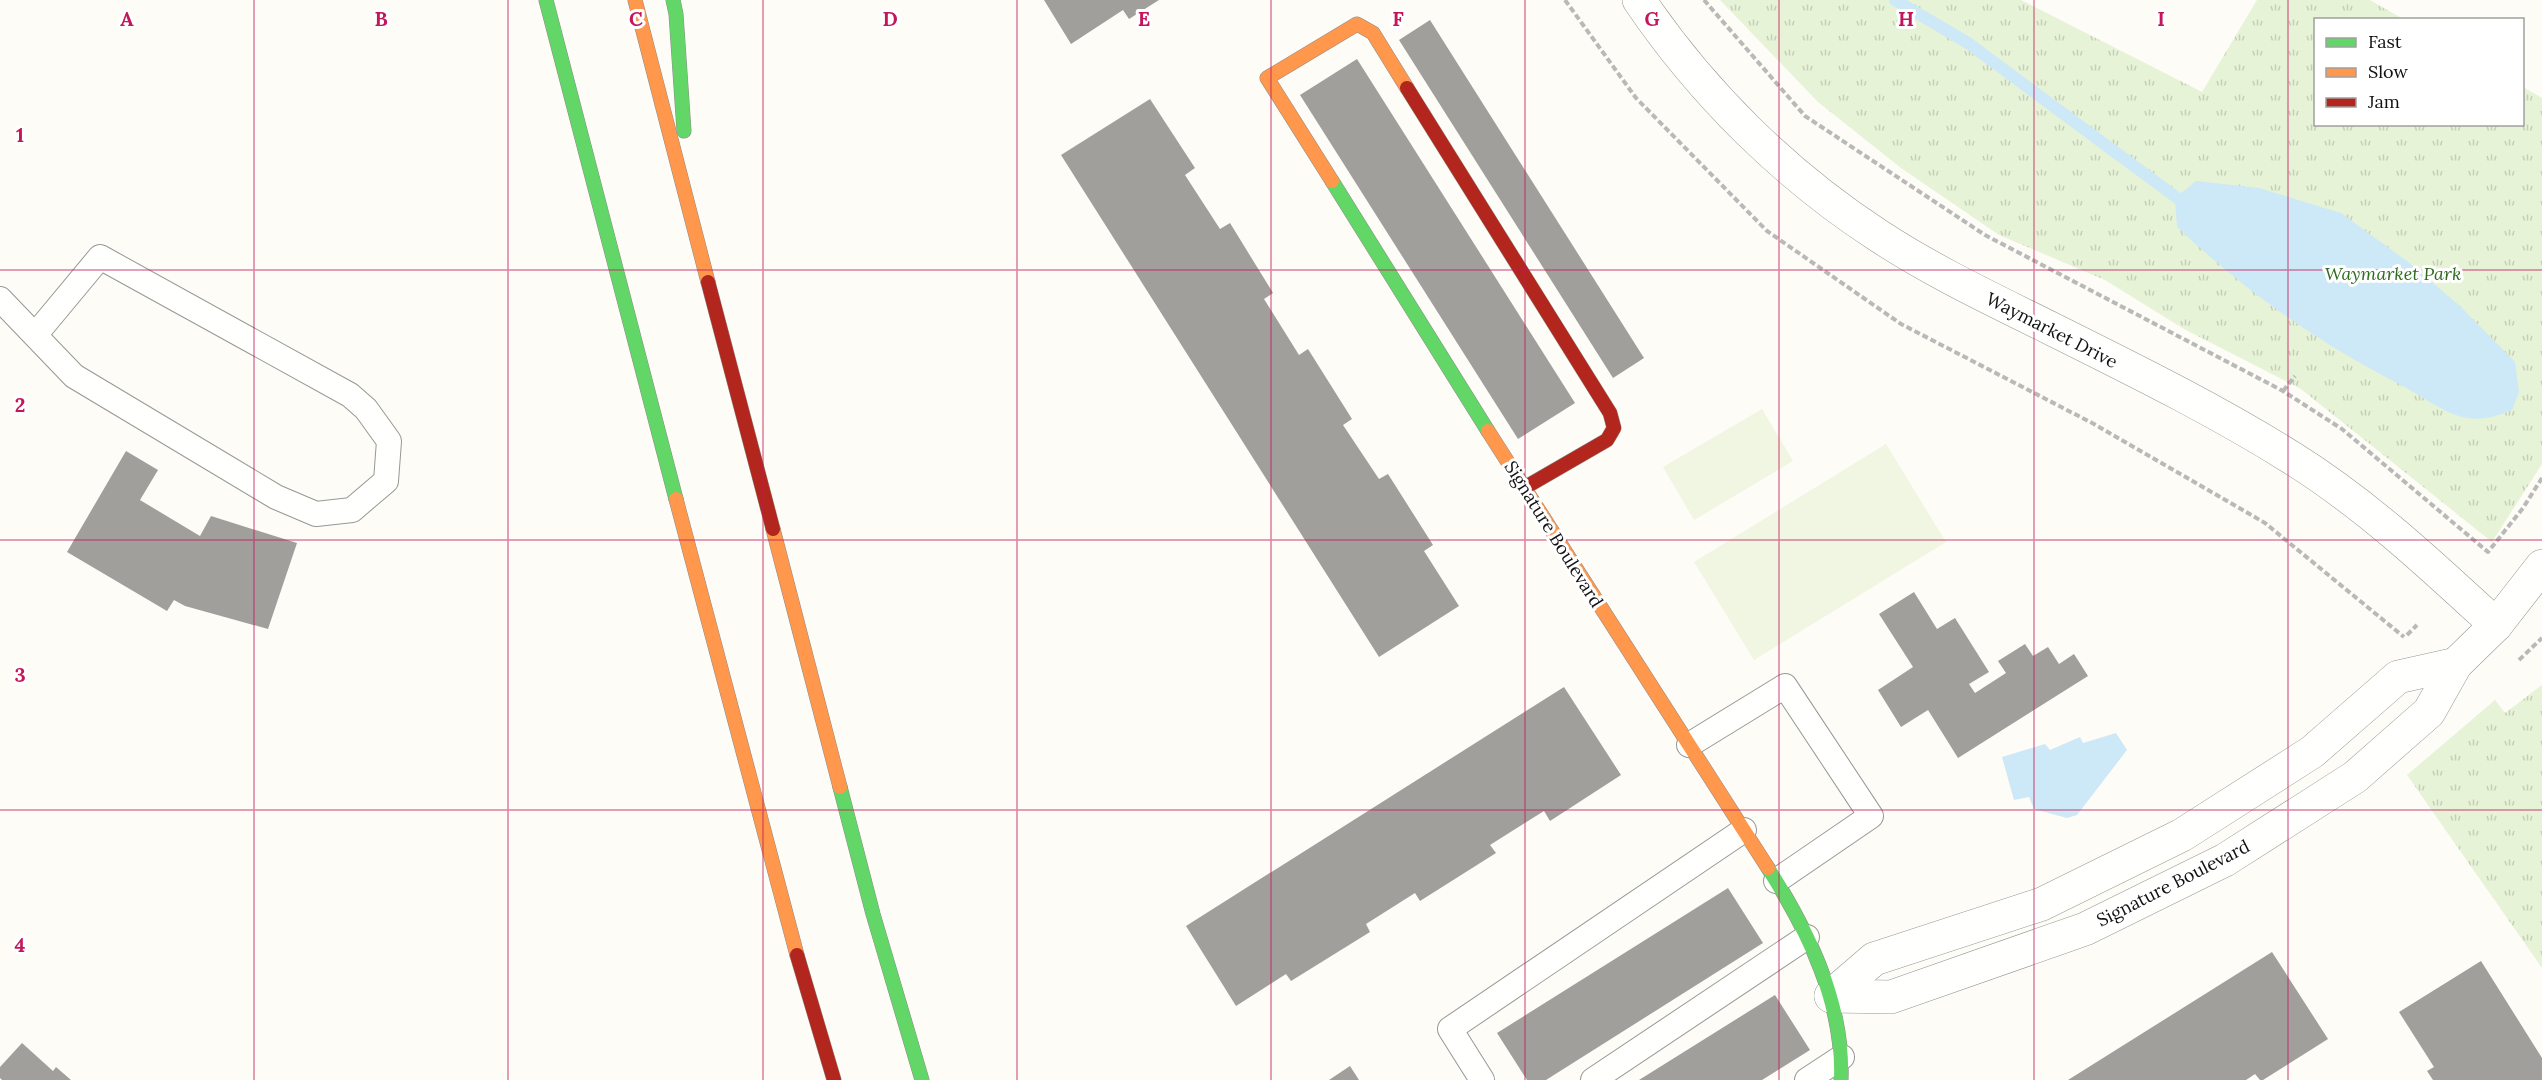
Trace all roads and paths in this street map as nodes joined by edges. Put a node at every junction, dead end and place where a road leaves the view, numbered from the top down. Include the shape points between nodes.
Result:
1 (546, 0) edge
2 (635, 0) edge
3 (673, 0) edge
4 (1566, 0) edge
5 (1639, 0) edge
6 (1704, 0) edge
7 (689, 211) junction
8 (0, 299) edge
9 (36, 334) junction
10 (2295, 376) dead end
11 (2283, 391) junction
12 (2542, 478) edge
13 (1524, 488) junction
14 (2542, 566) edge
15 (2417, 625) dead end
16 (2496, 625) junction
17 (2404, 638) junction
18 (2397, 646) dead end
19 (2456, 663) junction
20 (1689, 745) junction
21 (1744, 830) junction
22 (1776, 881) junction
23 (1807, 937) junction
24 (1831, 996) junction
25 (1841, 1069) edge
26 (834, 1080) edge
27 (922, 1080) edge
28 (1482, 1080) edge
29 (1593, 1080) edge
30 (1807, 1080) edge

1 - 26 main road via 787,923
2 - 7 main road
3 - 7 main road
4 - 17 path via 1636,98 1767,231 1901,324 2094,424 2265,524
5 - 16 street, Waymarket Drive via 1666,39 1744,129 1879,236 1959,283 2188,398 2292,458 2369,512
6 - 11 path via 1805,116 1985,235
7 - 27 main road via 873,914
8 - 9 lane
9 - 9 lane via 74,376 276,497 316,514 352,510 386,481 389,441 366,409 350,395 100,257
10 - 11 path
11 - 12 path via 2342,429 2488,552
13 - 13 main road, Signature Boulevard via 1267,78 1357,24 1373,33 1610,412 1614,428 1606,440
13 - 20 main road, Signature Boulevard
14 - 16 street, Signature Boulevard
15 - 17 path
16 - 19 street, Signature Boulevard
17 - 18 path
19 - 24 street, Signature Boulevard via 2398,677 2312,752 2181,835 2042,904 1875,959
19 - 24 street, Signature Boulevard via 2429,712 2355,777 2224,860 2085,929 1892,997
20 - 21 main road, Signature Boulevard
20 - 22 lane via 1785,686 1871,816
21 - 22 main road, Signature Boulevard
21 - 28 lane via 1450,1029
22 - 23 main road, Signature Boulevard
23 - 24 main road, Signature Boulevard
23 - 29 lane
24 - 25 main road, Signature Boulevard
25 - 30 lane

